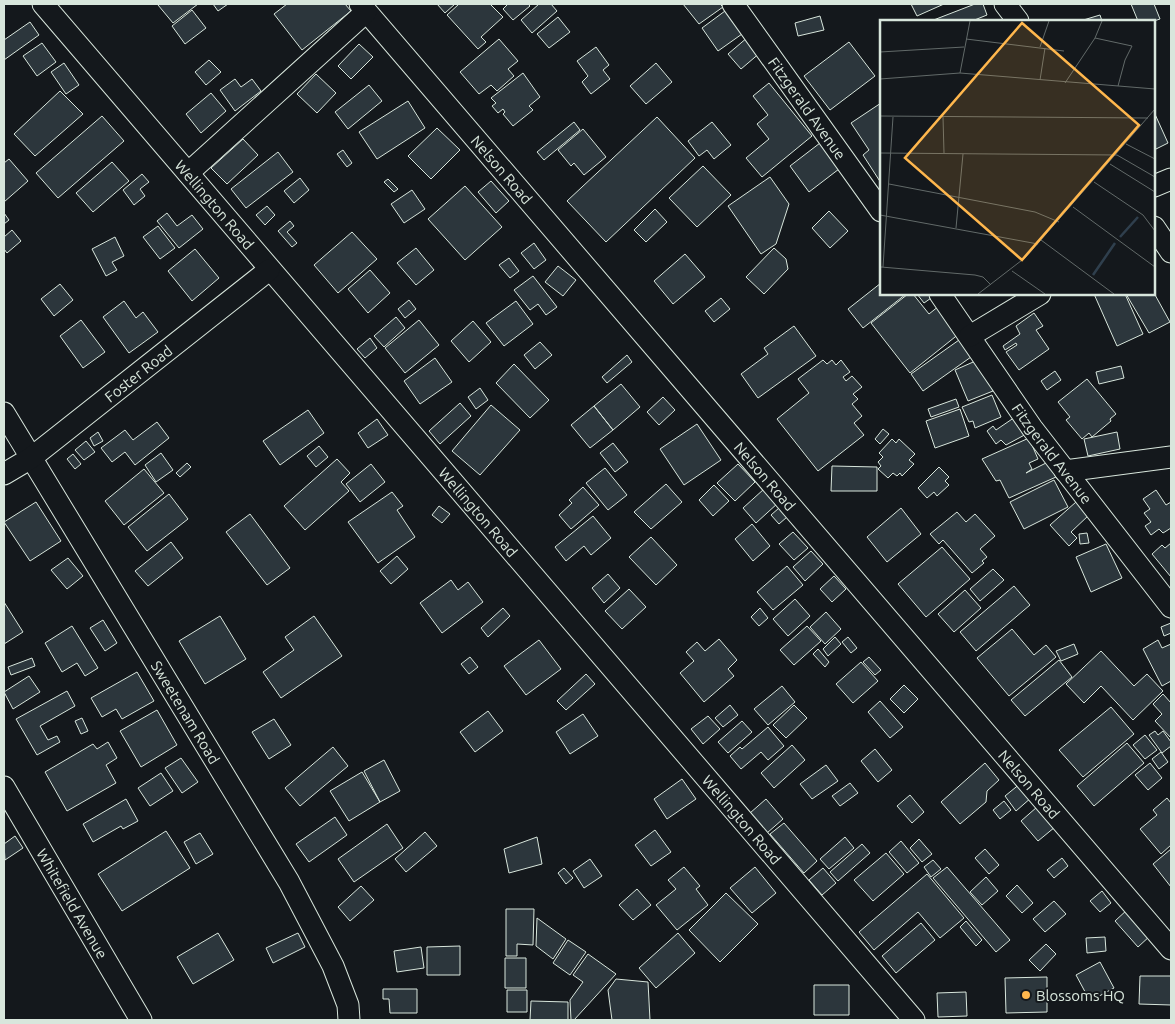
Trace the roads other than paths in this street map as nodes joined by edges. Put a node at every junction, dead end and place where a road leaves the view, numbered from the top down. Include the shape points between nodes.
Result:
1 (43, 4) edge
2 (734, 4) edge
3 (1005, 4) edge
4 (363, 8) edge
5 (1017, 20) edge
6 (188, 173) junction
7 (1171, 180) edge
8 (1155, 186) edge
9 (880, 210) edge
10 (1155, 228) edge
11 (1171, 252) edge
12 (269, 270) junction
13 (941, 295) edge
14 (1038, 295) edge
15 (970, 336) junction
16 (4, 413) edge
17 (1171, 457) edge
18 (31, 458) junction
19 (1065, 471) junction
20 (4, 474) edge
21 (1171, 607) edge
22 (4, 787) edge
23 (1171, 948) edge
24 (141, 1020) edge
25 (349, 1020) edge
26 (914, 1020) edge

1 - 6 street, Wellington Road
2 - 9 street, Fitzgerald Avenue
3 - 5 street
4 - 6 street
4 - 23 street, Nelson Road
6 - 12 street, Wellington Road
7 - 8 street
10 - 11 street
12 - 18 street, Foster Road
12 - 26 street, Wellington Road
13 - 15 street, Fitzgerald Avenue
14 - 15 street
15 - 19 street, Fitzgerald Avenue
16 - 18 street, Sweetenam Road
17 - 19 street
18 - 20 street, Foster Road
18 - 25 street, Sweetenam Road via 288,882 333,966 348,1005
19 - 21 street, Fitzgerald Avenue
22 - 24 street, Whitefield Avenue

